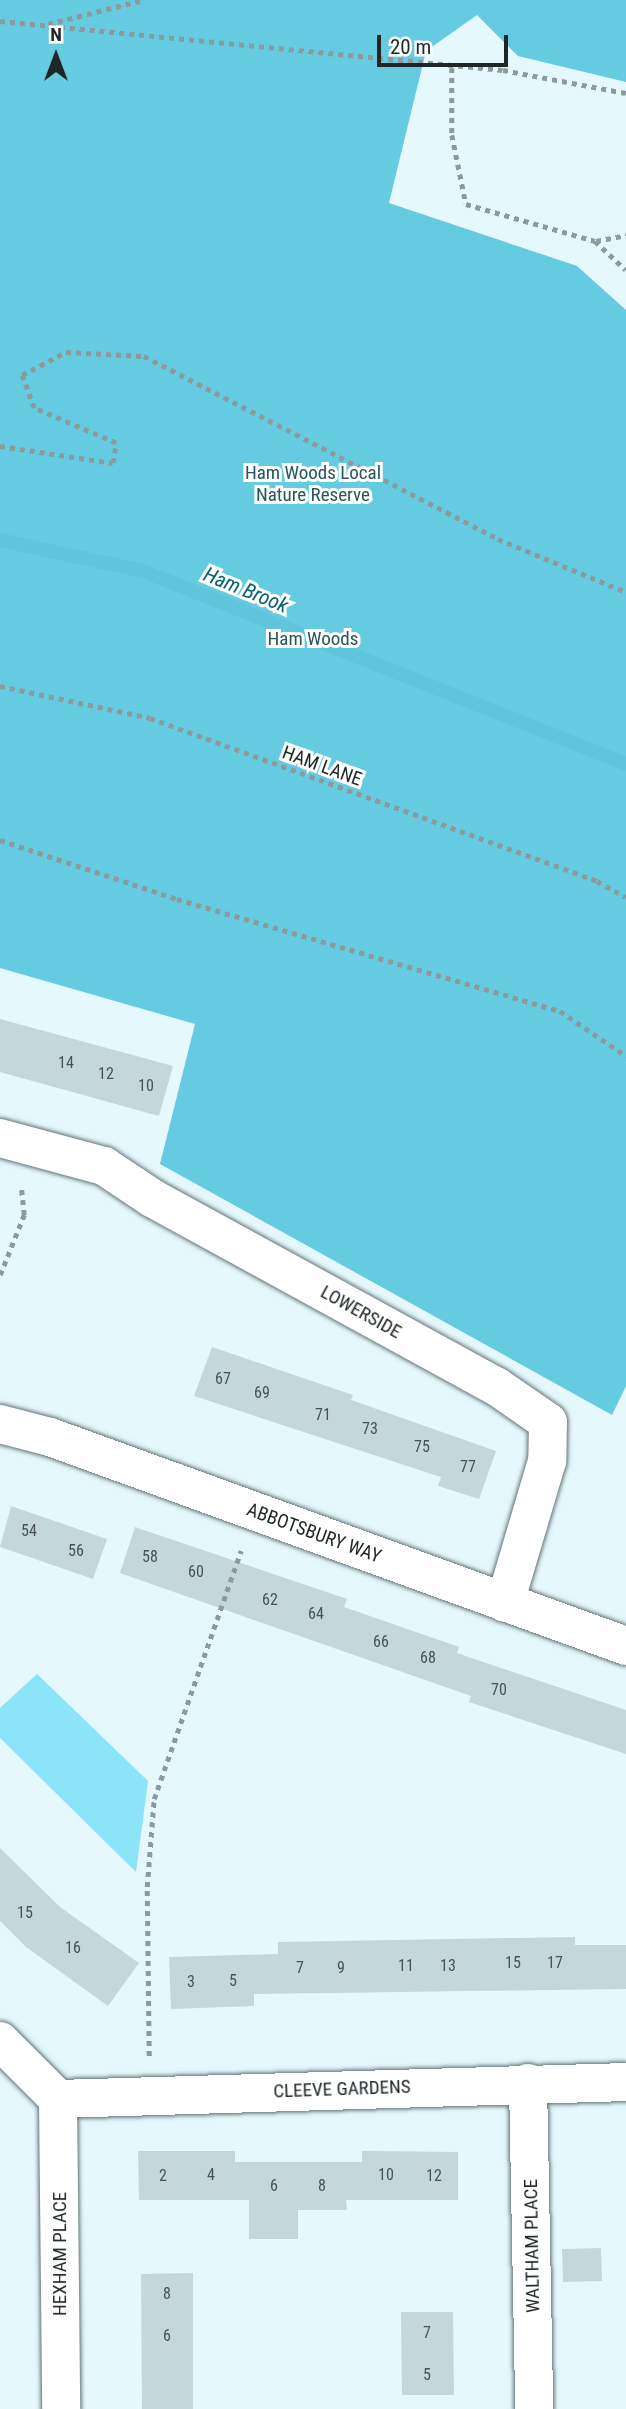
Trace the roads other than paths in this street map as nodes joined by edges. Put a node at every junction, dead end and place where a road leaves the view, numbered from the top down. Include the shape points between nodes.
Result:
1 (9, 1141) edge
2 (0, 1424) edge
3 (505, 1603) junction
4 (626, 1646) edge
5 (0, 2041) edge
6 (626, 2082) edge
7 (528, 2083) junction
8 (58, 2099) junction
9 (61, 2409) edge
10 (534, 2409) edge

1 - 3 street, LOWERSIDE via 104,1166 152,1198 496,1386 548,1422 547,1461
2 - 3 street, ABBOTSBURY WAY via 63,1441
3 - 4 street, ABBOTSBURY WAY
5 - 8 street
6 - 7 street, CLEEVE GARDENS
7 - 8 street, CLEEVE GARDENS
7 - 10 street, WALTHAM PLACE
8 - 9 street, HEXHAM PLACE

